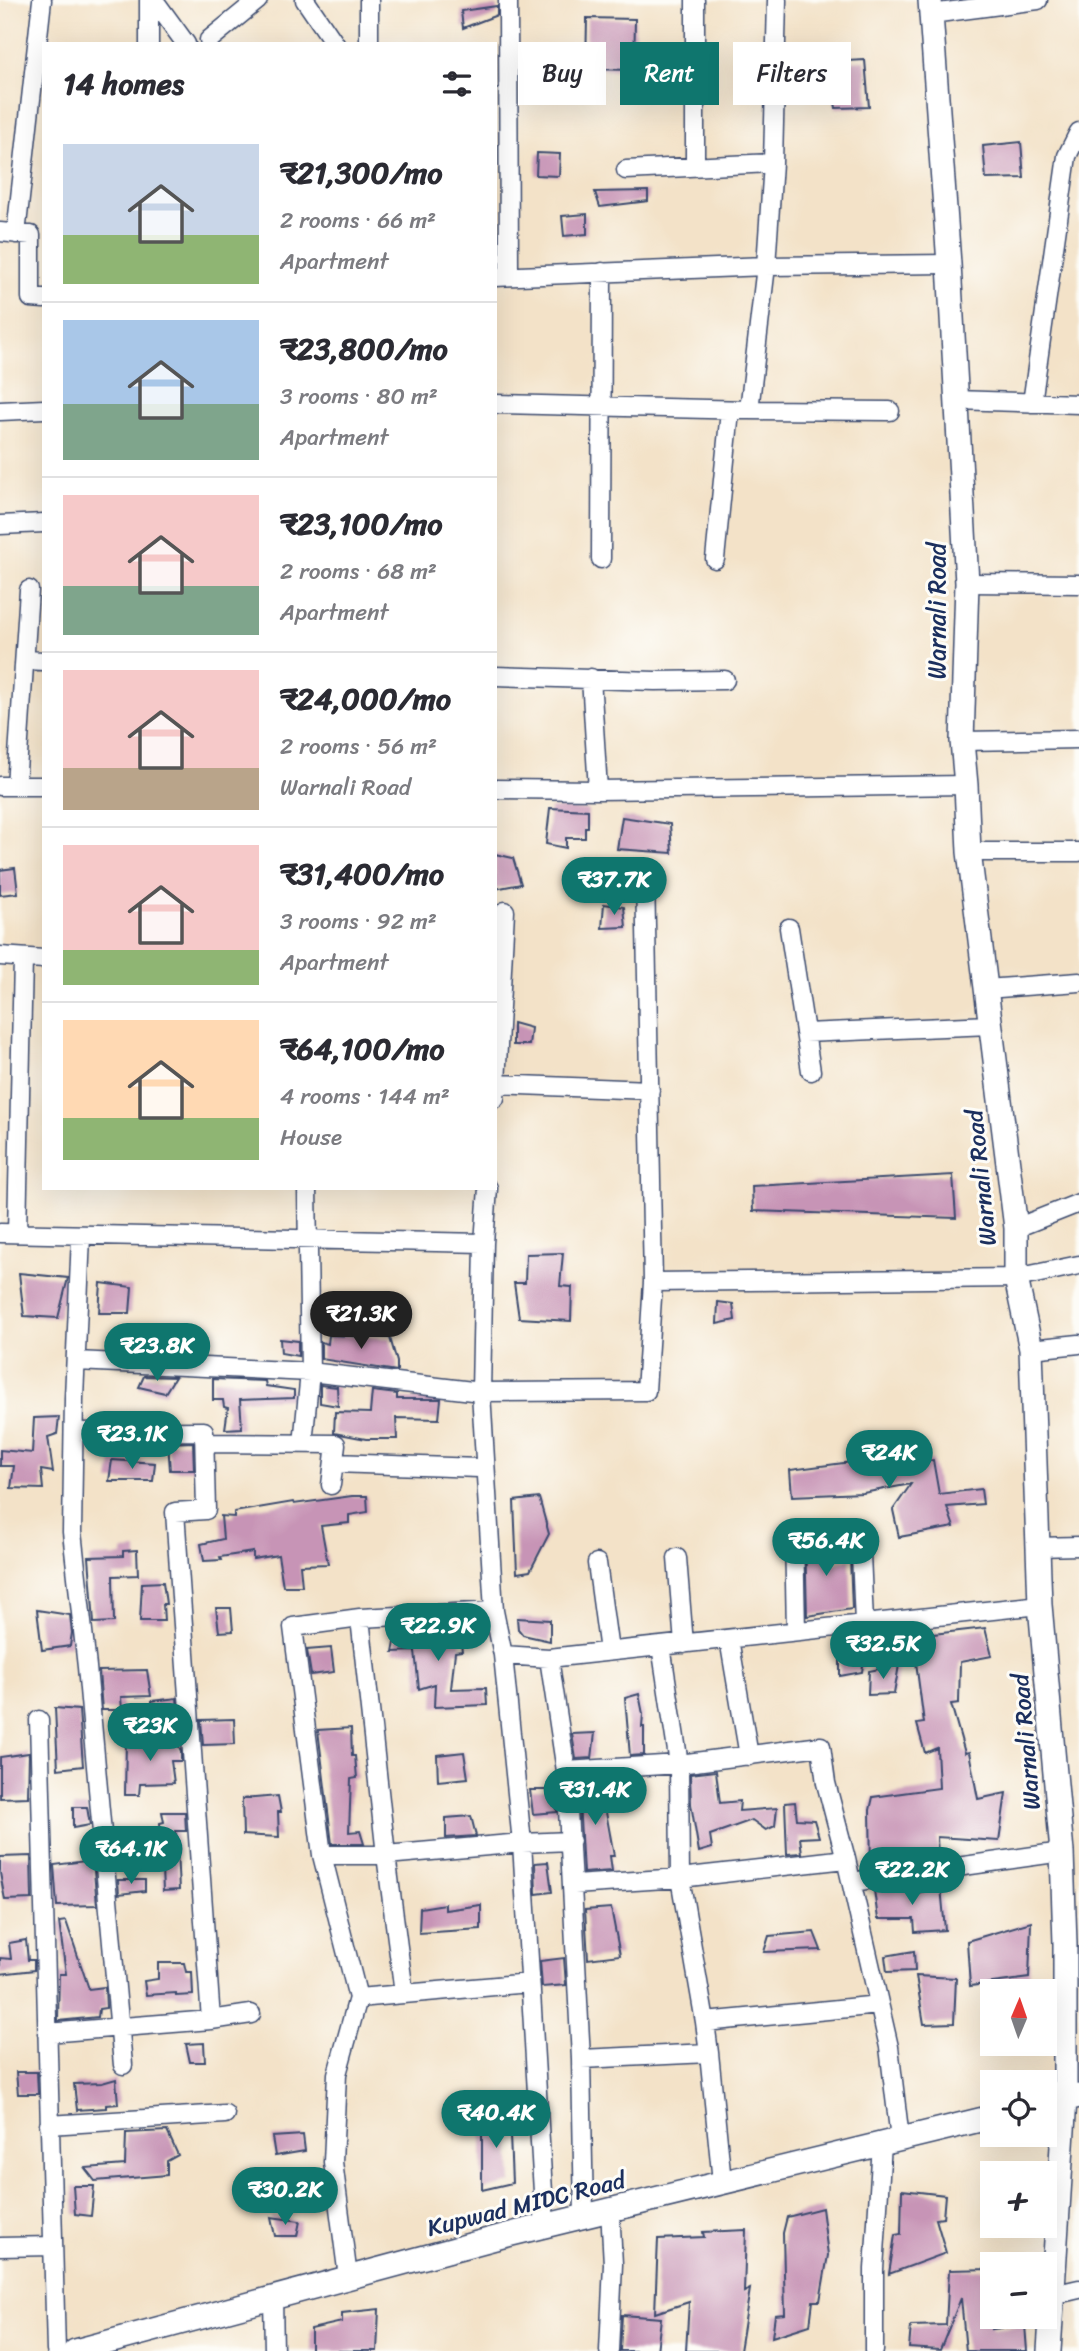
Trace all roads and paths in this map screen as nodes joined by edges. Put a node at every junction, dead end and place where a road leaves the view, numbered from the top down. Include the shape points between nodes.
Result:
1 (42, 0) edge
2 (151, 0) edge
3 (258, 0) edge
4 (305, 0) edge
5 (369, 0) edge
6 (508, 0) edge
7 (695, 0) edge
8 (778, 0) edge
9 (1038, 0) edge
10 (930, 7) edge
11 (209, 40) dead end
12 (149, 42) edge
13 (184, 42) edge
14 (334, 42) edge
15 (369, 42) edge
16 (1079, 132) edge
17 (773, 163) junction
18 (695, 167) junction
19 (626, 170) dead end
20 (23, 234) edge
21 (949, 264) junction
22 (766, 266) junction
23 (602, 272) junction
24 (502, 277) edge
25 (42, 299) edge
26 (955, 400) junction
27 (1032, 403) junction
28 (497, 404) edge
29 (1079, 404) edge
30 (602, 407) junction
31 (42, 409) edge
32 (749, 410) junction
33 (0, 411) edge
34 (730, 411) junction
35 (890, 411) dead end
36 (42, 523) edge
37 (0, 525) edge
38 (601, 559) dead end
39 (715, 559) dead end
40 (967, 583) junction
41 (1079, 584) edge
42 (29, 590) dead end
43 (25, 660) junction
44 (42, 660) edge
45 (497, 676) edge
46 (590, 678) junction
47 (725, 680) dead end
48 (1079, 738) edge
49 (962, 741) junction
50 (966, 785) junction
51 (8, 786) edge
52 (42, 786) edge
53 (497, 789) edge
54 (598, 790) junction
55 (969, 852) junction
56 (1079, 852) edge
57 (645, 875) dead end
58 (505, 912) dead end
59 (789, 928) dead end
60 (0, 956) edge
61 (23, 958) junction
62 (42, 959) edge
63 (1079, 982) edge
64 (986, 989) junction
65 (990, 1025) junction
66 (805, 1033) junction
67 (497, 1071) edge
68 (811, 1071) dead end
69 (650, 1090) junction
70 (497, 1091) edge
71 (307, 1190) edge
72 (488, 1190) edge
73 (1079, 1203) edge
74 (1016, 1228) junction
75 (8, 1233) edge
76 (81, 1236) junction
77 (308, 1240) junction
78 (484, 1243) junction
79 (1079, 1265) edge
80 (1016, 1278) junction
81 (653, 1282) junction
82 (1079, 1344) edge
83 (1031, 1349) junction
84 (76, 1361) junction
85 (310, 1372) junction
86 (481, 1392) junction
87 (74, 1432) junction
88 (205, 1443) junction
89 (303, 1444) junction
90 (334, 1463) junction
91 (479, 1468) dead end
92 (331, 1485) dead end
93 (860, 1531) dead end
94 (794, 1533) dead end
95 (1079, 1546) edge
96 (1037, 1547) junction
97 (677, 1558) dead end
98 (597, 1563) dead end
99 (1040, 1605) junction
100 (494, 1611) junction
101 (360, 1618) junction
102 (863, 1623) junction
103 (796, 1631) junction
104 (729, 1639) junction
105 (684, 1644) junction
106 (661, 1646) junction
107 (609, 1651) junction
108 (503, 1655) junction
109 (549, 1658) junction
110 (38, 1720) dead end
111 (749, 1756) junction
112 (679, 1764) junction
113 (566, 1770) junction
114 (571, 1841) junction
115 (522, 1843) junction
116 (1062, 1852) junction
117 (322, 1855) junction
118 (386, 1855) junction
119 (846, 1858) junction
120 (680, 1878) junction
121 (852, 1882) junction
122 (574, 1885) junction
123 (1072, 1942) edge
124 (529, 1983) junction
125 (404, 1993) junction
126 (358, 1998) junction
127 (879, 2005) junction
128 (251, 2014) dead end
129 (211, 2020) junction
130 (705, 2022) junction
131 (119, 2027) junction
132 (47, 2033) junction
133 (709, 2053) junction
134 (581, 2059) junction
135 (123, 2065) dead end
136 (1063, 2100) edge
137 (225, 2114) dead end
138 (980, 2120) edge
139 (49, 2125) junction
140 (891, 2142) junction
141 (722, 2182) junction
142 (610, 2209) junction
143 (584, 2216) junction
144 (545, 2225) junction
145 (53, 2246) junction
146 (0, 2247) edge
147 (1055, 2252) edge
148 (348, 2277) junction
149 (1079, 2289) edge
150 (1057, 2294) edge
151 (273, 2298) junction
152 (1051, 2329) edge
153 (101, 2348) edge
154 (56, 2351) edge
155 (75, 2351) edge
156 (274, 2351) edge
157 (609, 2351) edge
158 (874, 2351) edge
159 (1049, 2351) edge

1 - 20 street
2 - 12 street
2 - 13 street
3 - 11 street
4 - 14 street
5 - 15 street
6 - 24 street
7 - 18 street
8 - 17 street
9 - 10 street
10 - 21 main road, Warnali Road
16 - 27 street via 1067,156
17 - 18 street
17 - 22 street
18 - 19 street
20 - 25 street via 32,298
21 - 22 street
21 - 26 main road, Warnali Road
22 - 23 street
22 - 32 street
23 - 24 street
23 - 30 street
26 - 27 street
26 - 40 main road, Warnali Road
27 - 29 street
28 - 30 street
30 - 34 street
30 - 38 street
31 - 33 street
32 - 34 street
32 - 35 street
34 - 39 street
36 - 37 street
40 - 41 street
40 - 49 main road, Warnali Road
42 - 43 street
43 - 44 street
43 - 51 street
45 - 46 street
46 - 47 street
46 - 54 street
48 - 49 street
49 - 50 main road, Warnali Road
50 - 54 street
50 - 55 main road, Warnali Road
51 - 52 street
53 - 54 street
55 - 56 street
55 - 64 main road, Warnali Road
57 - 69 street
58 - 67 street
59 - 66 street
60 - 61 street
61 - 62 street
61 - 75 street
63 - 64 street
64 - 65 main road, Warnali Road
65 - 66 street
65 - 74 main road, Warnali Road
66 - 68 street
69 - 70 street
69 - 81 street
71 - 77 street
72 - 78 street
73 - 74 street
74 - 80 main road, Warnali Road
75 - 76 street
76 - 77 street
76 - 84 street
77 - 78 street
77 - 85 street
78 - 86 street
79 - 80 street
80 - 81 street
80 - 83 main road, Warnali Road
81 - 86 street via 646,1391
82 - 83 street
83 - 96 main road, Warnali Road
84 - 85 street
84 - 87 street
85 - 86 street
85 - 89 street
86 - 100 street
87 - 88 street via 204,1431
87 - 131 street via 72,1532
88 - 89 street
88 - 129 street via 206,1510 175,1512
89 - 90 street via 336,1444
90 - 91 street
90 - 92 street
93 - 102 street
94 - 103 street
95 - 96 street
96 - 99 main road, Warnali Road
97 - 105 street
98 - 107 street
99 - 102 street
99 - 116 main road, Warnali Road
100 - 101 street
100 - 108 street
101 - 117 street via 293,1626
101 - 118 street
102 - 103 street
103 - 104 street
104 - 105 street
104 - 111 street
105 - 106 street
106 - 107 street
106 - 112 street
107 - 109 street
108 - 109 street
108 - 115 street
109 - 113 street
110 - 132 street
111 - 112 street
111 - 119 street via 821,1746
112 - 113 street
112 - 120 street
113 - 114 street
114 - 115 street
114 - 122 street
115 - 118 street
115 - 124 street
116 - 121 street
116 - 123 main road, Warnali Road
117 - 118 street
117 - 126 street
118 - 125 street
119 - 120 street
119 - 121 street
120 - 122 street
120 - 130 street
121 - 127 street
122 - 134 street
123 - 136 main road, Warnali Road
124 - 125 street
124 - 144 street
125 - 126 street
126 - 148 street via 337,2074 333,2162
127 - 130 street
127 - 140 street via 889,2047
128 - 129 street
129 - 131 street
130 - 133 street
131 - 132 street
131 - 135 street
132 - 139 street
133 - 134 street
133 - 141 street
134 - 143 street
136 - 147 main road, Warnali Road
137 - 139 street
138 - 140 main road, Kupwad MIDC Road
139 - 145 street
140 - 141 main road, Kupwad MIDC Road
140 - 158 street via 874,2269
141 - 142 main road, Kupwad MIDC Road
142 - 143 main road, Kupwad MIDC Road
142 - 157 street
143 - 144 main road, Kupwad MIDC Road
144 - 148 main road, Kupwad MIDC Road
145 - 146 street
145 - 154 street
148 - 151 main road, Kupwad MIDC Road
149 - 150 street
151 - 153 main road, Kupwad MIDC Road
151 - 156 street
152 - 159 main road, Warnali Road
153 - 155 main road, Kupwad MIDC Road

